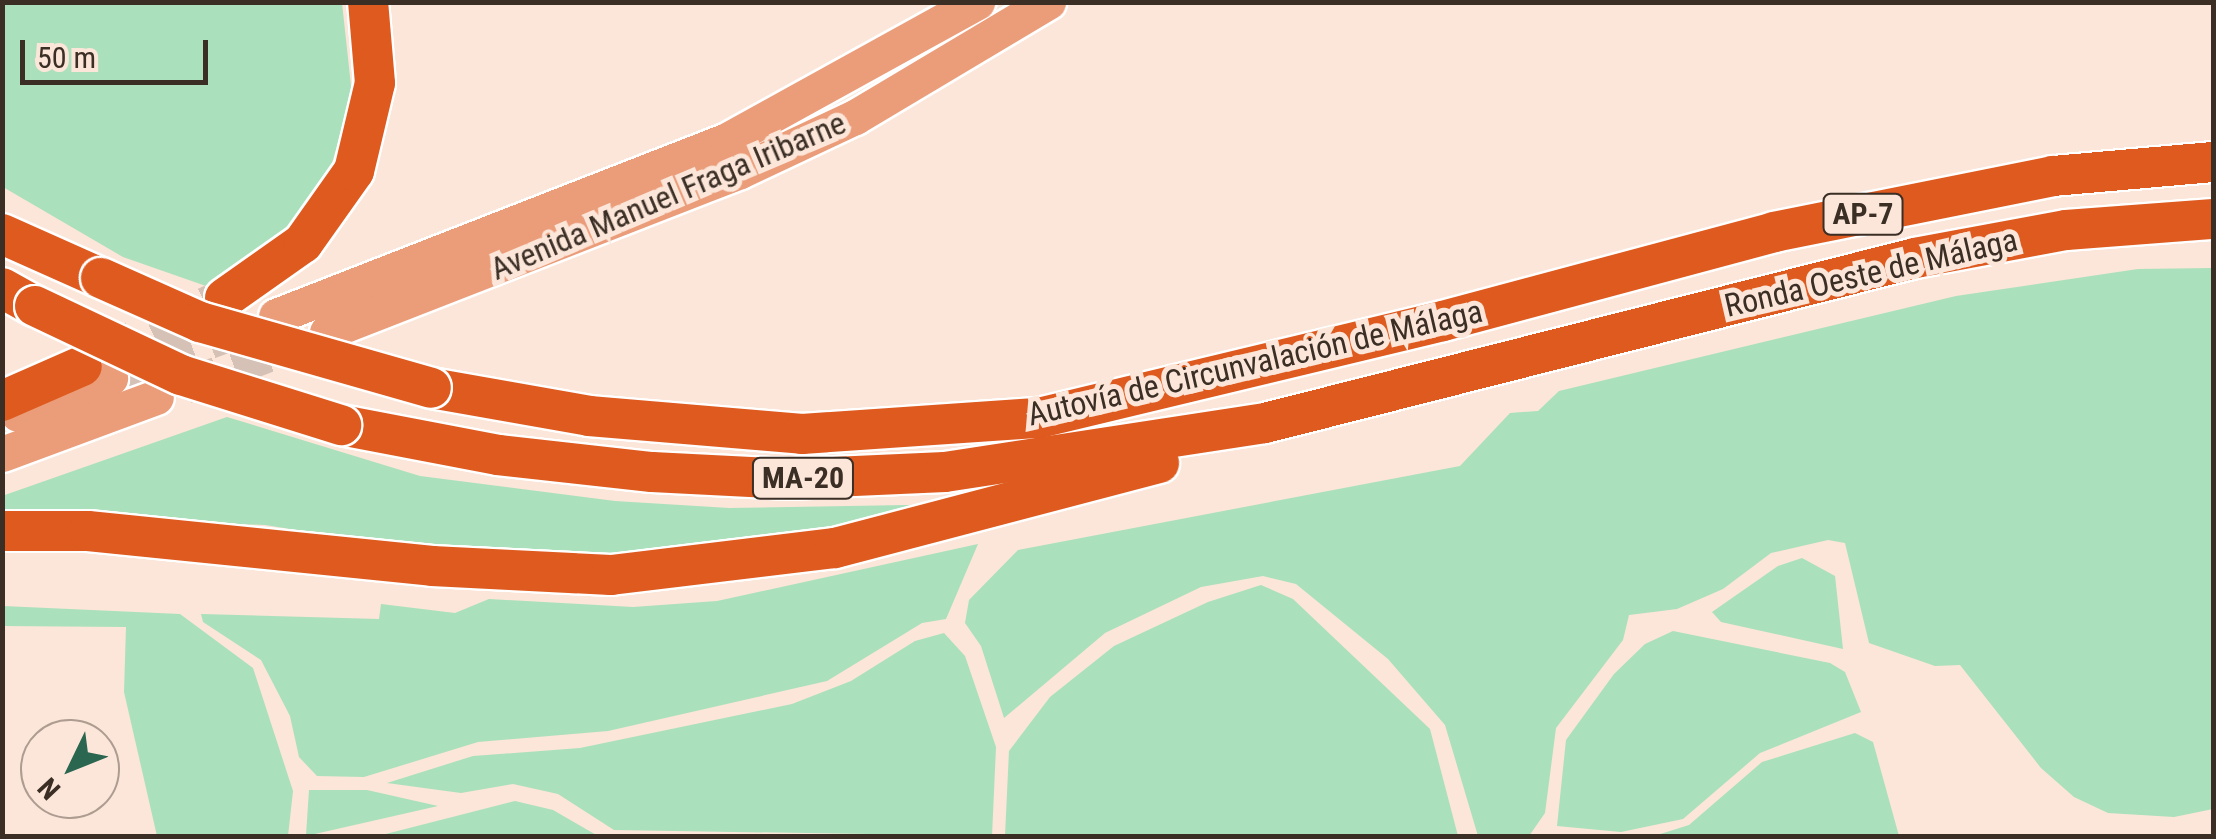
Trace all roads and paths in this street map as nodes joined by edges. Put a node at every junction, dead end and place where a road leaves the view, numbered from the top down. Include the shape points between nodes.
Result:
1 (368, 2) edge
2 (977, 2) edge
3 (1048, 2) edge
4 (2214, 162) edge
5 (2, 210) edge
6 (2214, 219) edge
7 (2, 234) edge
8 (59, 256) junction
9 (19, 297) edge
10 (225, 298) tunnel mouth
11 (1511, 304) joint
12 (276, 316) tunnel mouth
13 (327, 332) tunnel mouth
14 (1525, 356) joint
15 (96, 372) joint
16 (156, 397) tunnel mouth
17 (2, 401) edge
18 (2, 419) edge
19 (1265, 422) junction
20 (2, 454) edge
21 (2, 531) edge

1 - 10 highway via 375,83 354,171 302,244
2 - 12 main road, Avenida Manuel Fraga Iribarne via 727,140
3 - 13 main road, Avenida Manuel Fraga Iribarne via 855,117 740,172
4 - 11 highway, Ronda Oeste de Málaga / AP-7 via 2053,176 1830,220
5 - 8 highway
6 - 14 highway, Ronda Oeste de Málaga / AP-7 via 2066,230 1914,258
7 - 8 highway, Autovía de Circunvalación de Málaga / MA-20
8 - 11 highway, Autovía de Circunvalación de Málaga / MA-20, bridge via 216,328 431,388 688,428 841,431 1039,418
9 - 19 highway, Autovía de Circunvalación de Málaga / MA-20, bridge via 181,375 341,425 498,455 790,479 945,472
14 - 19 highway, Autovía de Circunvalación de Málaga / MA-20
15 - 17 highway
15 - 18 main road
16 - 20 main road
19 - 21 highway via 1213,449 888,535 689,571 529,574 208,540

